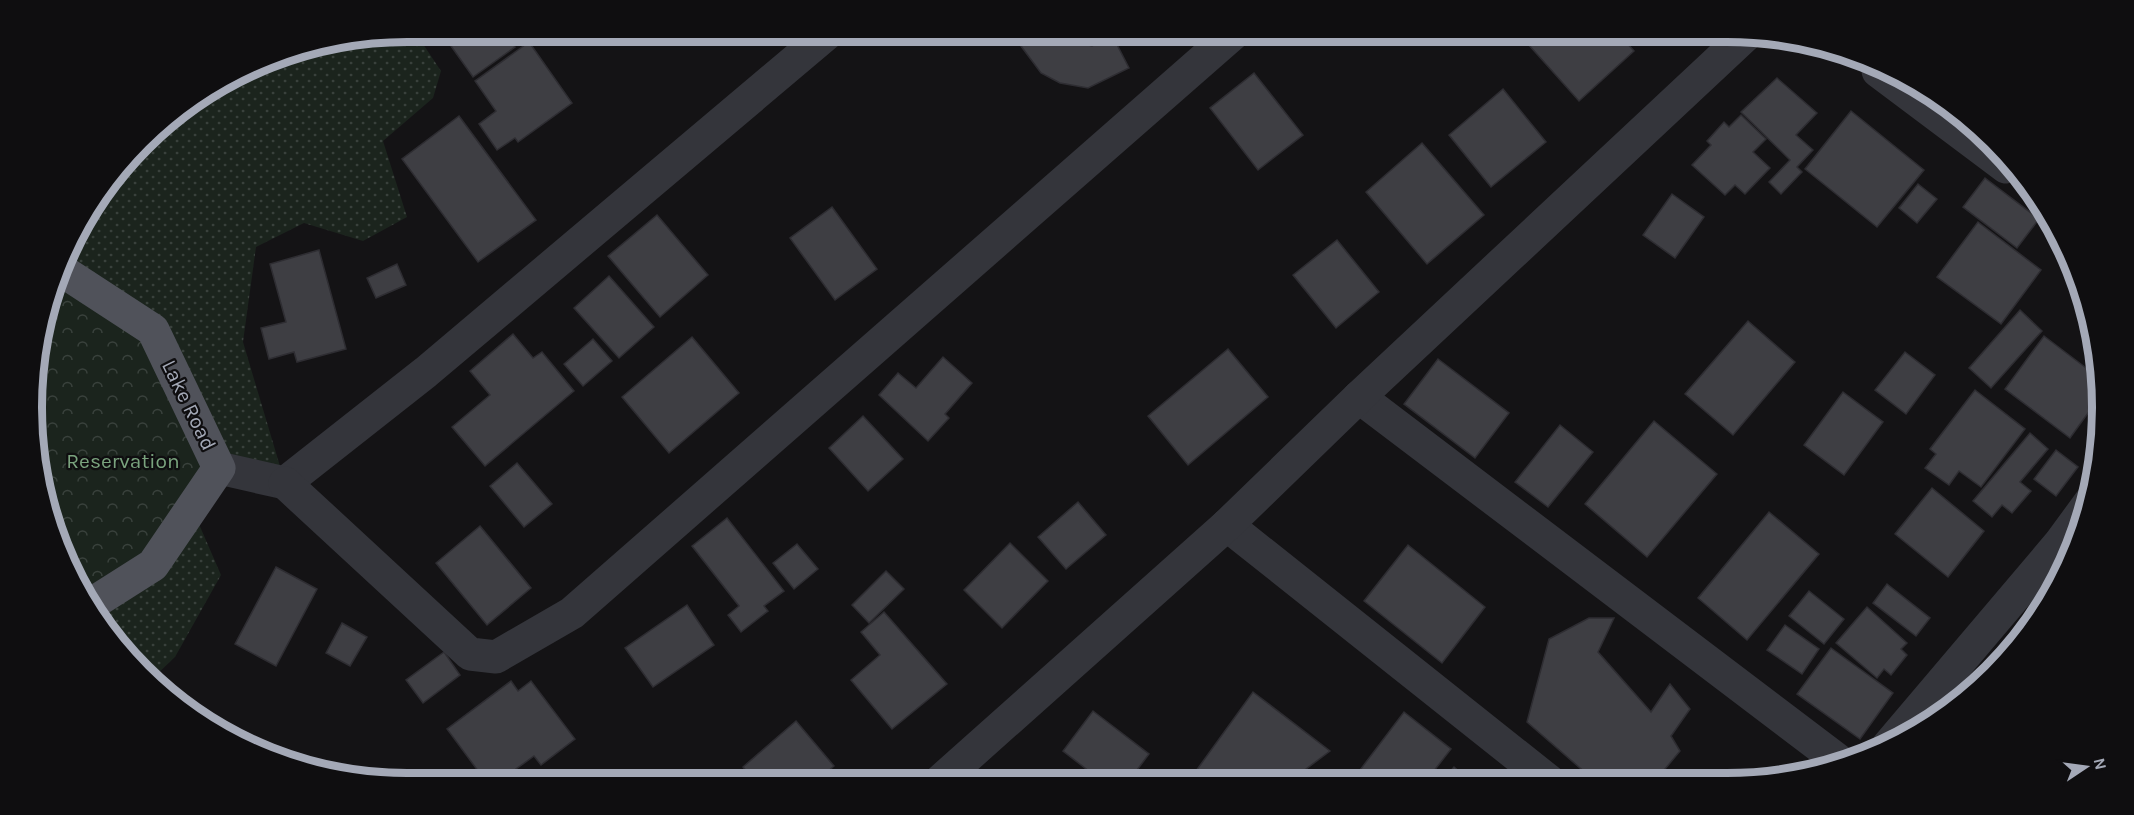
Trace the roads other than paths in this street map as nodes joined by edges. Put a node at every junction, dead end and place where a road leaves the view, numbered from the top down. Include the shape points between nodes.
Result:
1 (817, 42) edge
2 (1224, 42) edge
3 (1738, 42) edge
4 (1895, 83) edge
5 (1991, 156) edge
6 (67, 274) edge
7 (1359, 397) junction
8 (219, 468) junction
9 (285, 483) junction
10 (1227, 525) junction
11 (2064, 547) edge
12 (97, 600) edge
13 (1906, 726) edge
14 (1834, 757) edge
15 (949, 773) edge
16 (1539, 773) edge

1 - 9 street via 426,372
2 - 9 street via 572,613 496,657 470,654
3 - 7 street
4 - 5 street
6 - 8 main road, Lake Road via 153,330
7 - 10 street
7 - 14 street
8 - 9 street
8 - 12 main road, Lake Road via 153,565
10 - 15 street
10 - 16 street
11 - 13 street

